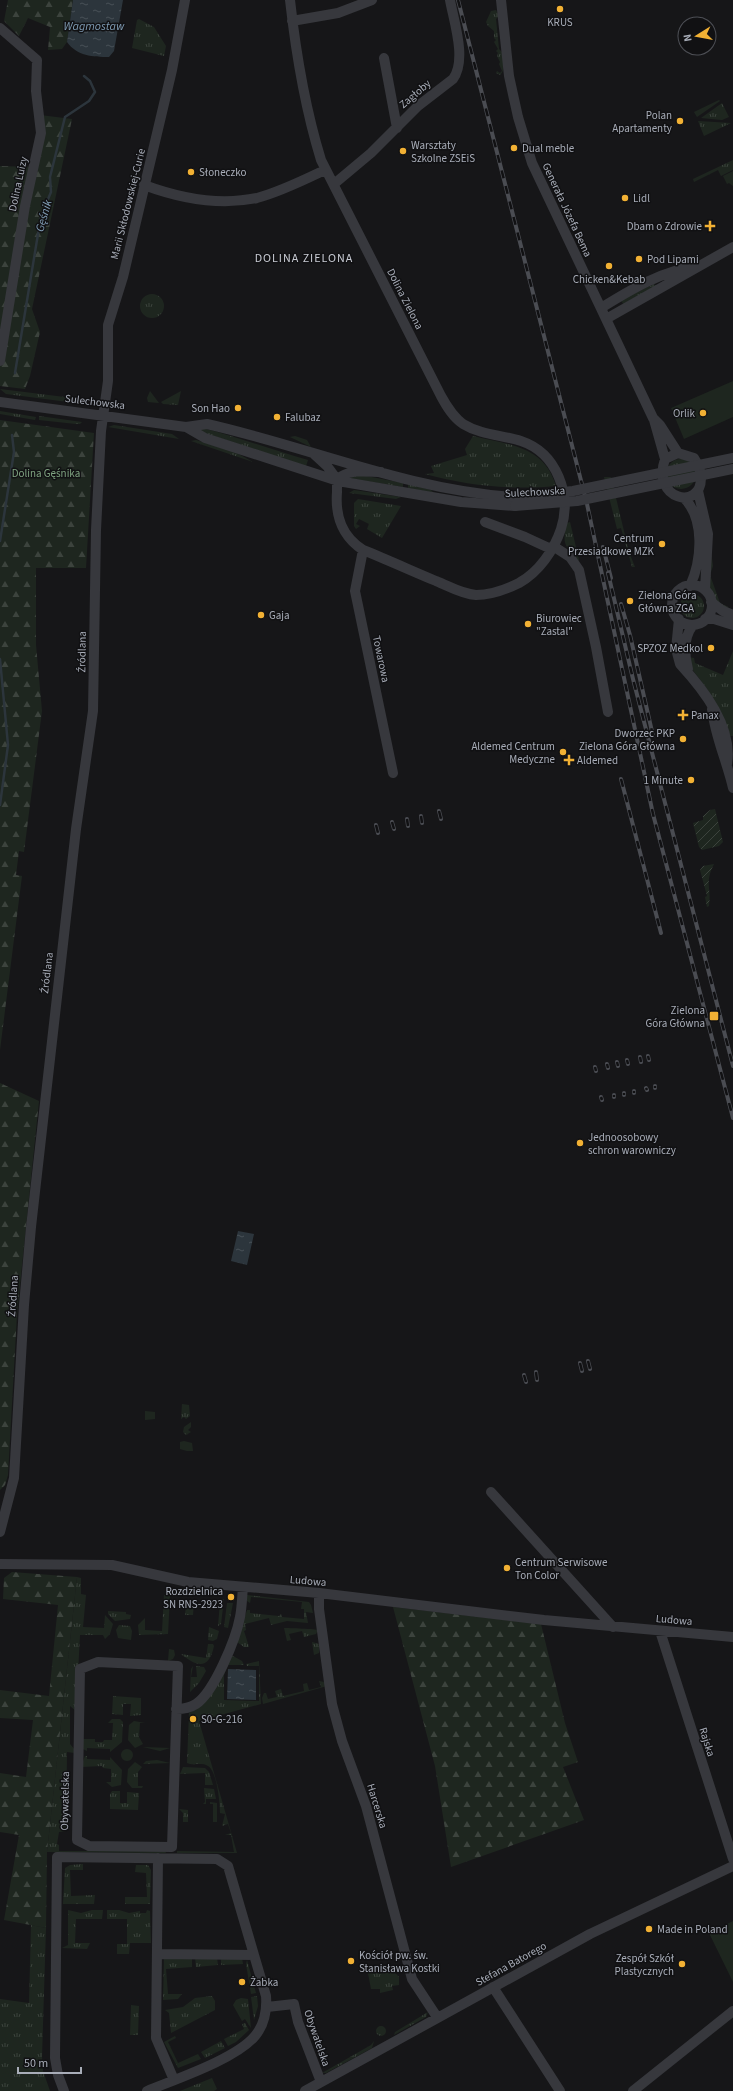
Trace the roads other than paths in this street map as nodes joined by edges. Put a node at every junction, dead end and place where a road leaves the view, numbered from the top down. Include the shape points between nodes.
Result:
1 (185, 0) edge
2 (290, 0) edge
3 (372, 0) edge
4 (450, 0) edge
5 (501, 0) edge
6 (292, 21) junction
7 (0, 28) edge
8 (384, 58) dead end
9 (397, 128) junction
10 (325, 170) junction
11 (334, 184) junction
12 (144, 185) junction
13 (733, 247) edge
14 (698, 266) junction
15 (601, 308) junction
16 (606, 319) junction
17 (0, 361) edge
18 (0, 402) edge
19 (103, 415) junction
20 (653, 418) junction
21 (186, 427) junction
22 (312, 452) junction
23 (678, 453) junction
24 (733, 458) edge
25 (665, 459) junction
26 (733, 469) edge
27 (381, 472) junction
28 (338, 481) junction
29 (698, 491) junction
30 (684, 498) junction
31 (514, 502) junction
32 (486, 522) dead end
33 (552, 548) junction
34 (363, 550) junction
35 (690, 586) junction
36 (705, 590) junction
37 (711, 602) junction
38 (733, 615) edge
39 (679, 619) junction
40 (705, 619) junction
41 (693, 625) junction
42 (733, 625) edge
43 (688, 673) junction
44 (608, 712) dead end
45 (394, 773) dead end
46 (733, 788) edge
47 (491, 1492) dead end
48 (0, 1532) edge
49 (0, 1564) edge
50 (243, 1587) junction
51 (318, 1593) junction
52 (614, 1626) junction
53 (660, 1631) junction
54 (733, 1637) edge
55 (176, 1708) junction
56 (158, 1858) junction
57 (733, 1859) edge
58 (733, 1866) edge
59 (157, 1954) junction
60 (254, 1955) junction
61 (493, 1987) junction
62 (267, 2007) junction
63 (733, 2011) edge
64 (437, 2017) junction
65 (174, 2080) junction
66 (321, 2082) junction
67 (64, 2091) edge
68 (147, 2091) edge
69 (305, 2091) edge
70 (560, 2091) edge
71 (633, 2091) edge

1 - 12 street, Marii Skłodowskiej-Curie via 176,53
2 - 6 street, Dolina Zielona
3 - 6 street via 338,13
4 - 9 street, Zagłoby via 460,59 457,73 418,106
5 - 15 street, Generała Józefa Bema via 509,77 532,163
6 - 10 street, Dolina Zielona via 311,125
7 - 17 street, Dolina Luizy via 37,60 36,91 41,133 25,206
8 - 9 street
9 - 11 street, Zagłoby
10 - 11 street, Dolina Zielona
10 - 12 street via 266,195 251,198 196,199 173,195
11 - 33 street, Dolina Zielona via 449,410 456,419 473,429 533,446 554,468 563,488 565,506 562,527
12 - 19 street, Marii Skłodowskiej-Curie via 123,276 108,325 108,381
13 - 14 street
14 - 15 street via 683,268 656,278
14 - 16 street via 689,274
15 - 16 street, Generała Józefa Bema
16 - 20 street, Generała Józefa Bema
18 - 19 street, Sulechowska
19 - 21 street, Sulechowska
19 - 48 street, Źródlana via 96,530 93,712 76,829 33,1204 14,1478
20 - 23 street, Generała Józefa Bema
20 - 25 street, Generała Józefa Bema
21 - 22 street, Sulechowska via 207,424
21 - 28 street, Sulechowska via 205,438
22 - 27 street, Sulechowska
22 - 28 street, Sulechowska
23 - 25 street
23 - 29 street via 687,454 698,464 701,479
24 - 31 street, Sulechowska, bridge
25 - 30 street via 662,474 665,486 675,495
26 - 31 street, Sulechowska, bridge via 577,501
27 - 28 street, Sulechowska via 348,473 341,476
27 - 31 street, Sulechowska via 460,492
28 - 31 street, Sulechowska via 461,502
28 - 34 street via 336,503 340,525 351,541
29 - 30 street
29 - 36 street via 708,534
30 - 35 street via 695,515 699,540 698,566
32 - 33 street
33 - 34 street via 544,561 522,581 506,590 476,595 464,593
33 - 44 street via 570,557 579,570
34 - 45 street, Towarowa via 355,591
35 - 36 street
35 - 39 street via 680,590 674,598 674,611
36 - 37 street
37 - 38 street
37 - 40 street via 710,612
39 - 41 street
39 - 43 street via 676,654
40 - 41 street
40 - 42 street
41 - 43 street via 685,647
43 - 46 street via 719,716 729,755 727,764
47 - 52 street
49 - 50 street, Ludowa via 112,1565 189,1582
50 - 51 street, Ludowa
50 - 55 street via 238,1626 208,1693 188,1708
51 - 52 street, Ludowa
51 - 64 street, Harcerska via 332,1704 342,1741 366,1806 412,1979
52 - 53 street, Ludowa
53 - 54 street, Ludowa
53 - 57 street, Rajska
55 - 55 street, Obywatelska via 178,1666 98,1662 80,1669 77,1840 89,1846 172,1847
56 - 59 street
56 - 60 street via 217,1859 228,1866
56 - 67 street via 57,1857 55,2058
58 - 61 street, Stefana Batorego via 601,1928
59 - 60 street
59 - 65 street via 156,2038
60 - 62 street
61 - 64 street, Stefana Batorego
61 - 70 street
62 - 65 street via 259,2031 245,2046
62 - 66 street, Obywatelska via 294,2004
63 - 71 street
64 - 66 street, Stefana Batorego
65 - 68 street
66 - 69 street, Stefana Batorego

